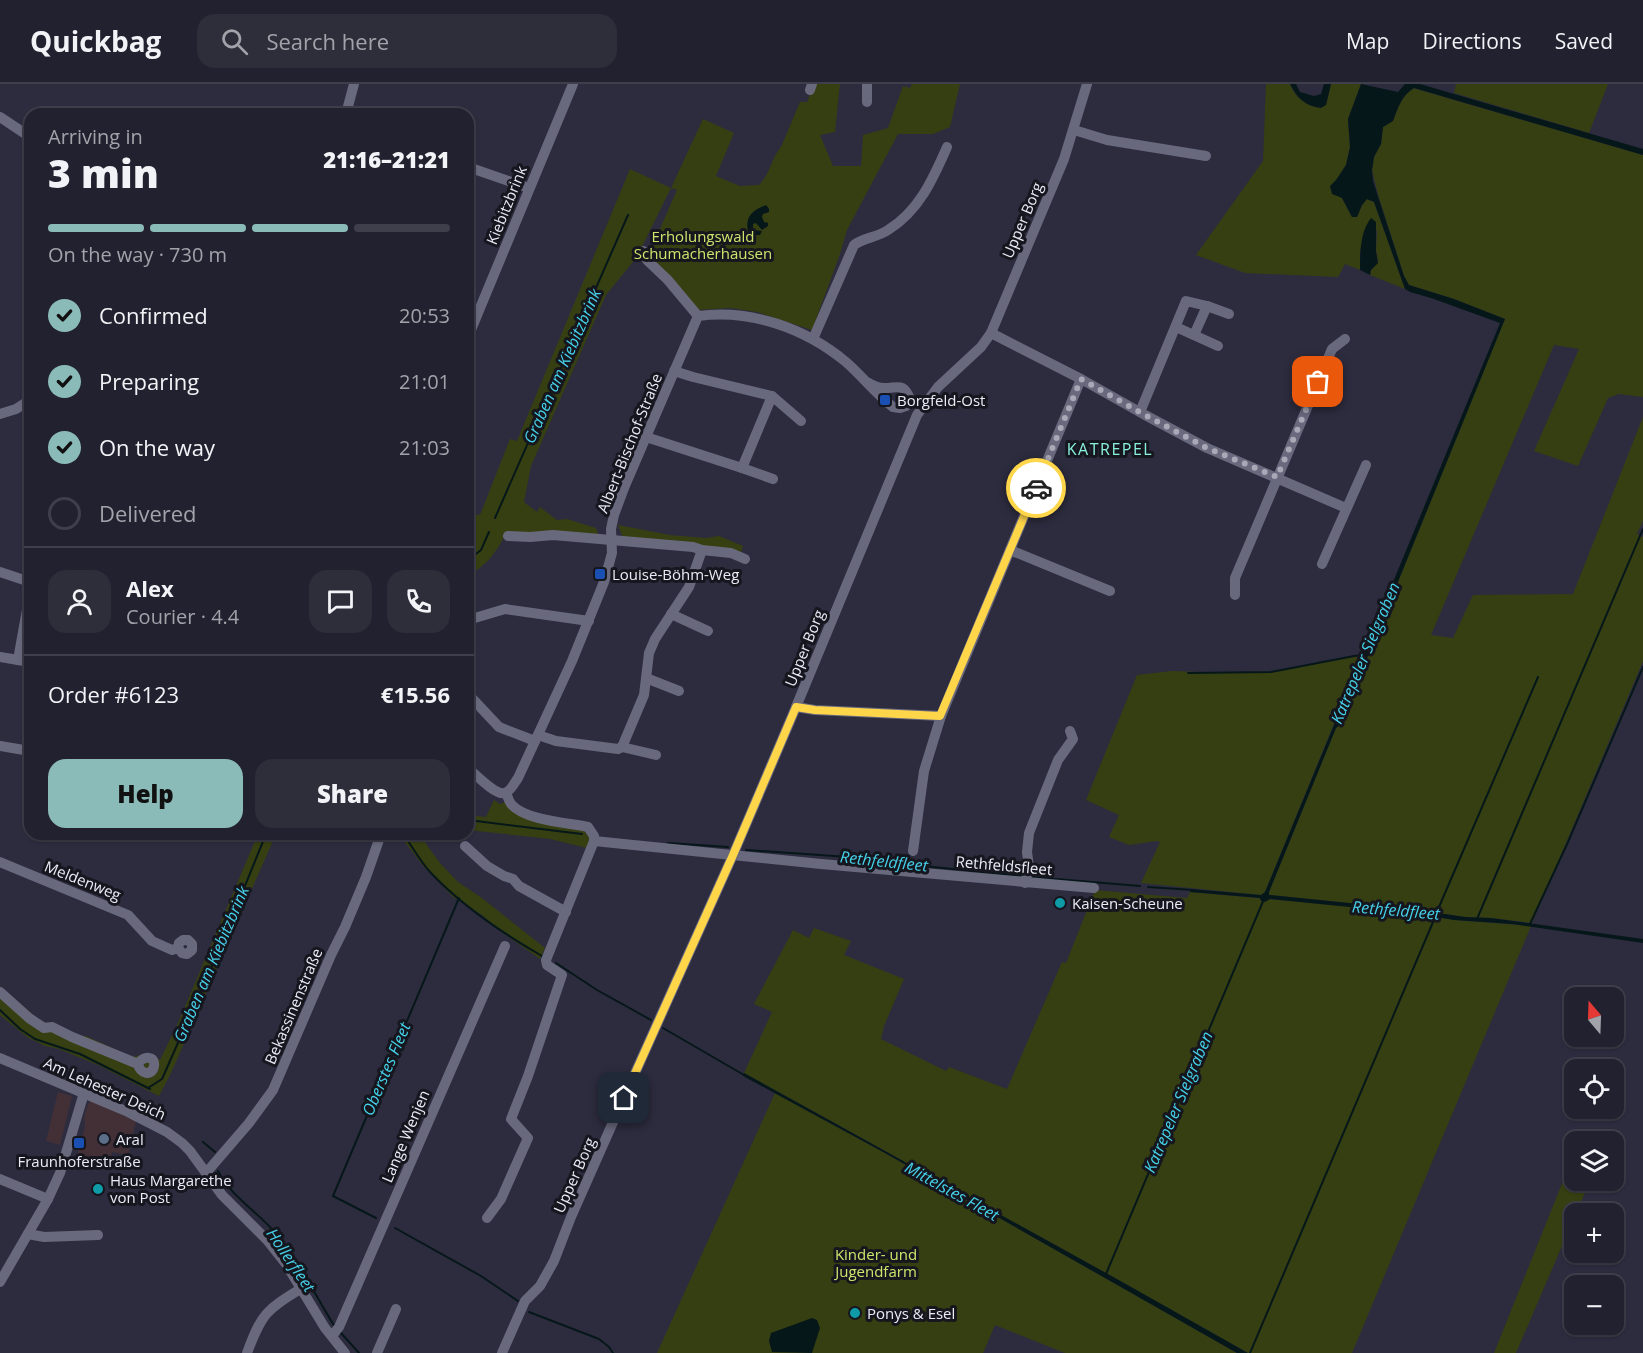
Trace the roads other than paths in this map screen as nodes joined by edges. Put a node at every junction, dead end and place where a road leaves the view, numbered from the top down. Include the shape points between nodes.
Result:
1 (354, 84) edge
2 (573, 84) edge
3 (867, 84) edge
4 (1088, 84) edge
5 (867, 102) dead end
6 (348, 108) edge
7 (0, 117) edge
8 (1074, 130) junction
9 (24, 134) edge
10 (946, 147) dead end
11 (1206, 156) dead end
12 (474, 169) edge
13 (529, 188) junction
14 (643, 251) dead end
15 (1207, 306) junction
16 (1229, 315) dead end
17 (698, 316) junction
18 (474, 322) edge
19 (1176, 327) junction
20 (991, 333) junction
21 (1194, 335) junction
22 (813, 339) junction
23 (1345, 339) dead end
24 (1218, 346) dead end
25 (674, 371) junction
26 (1081, 379) junction
27 (867, 382) junction
28 (772, 396) junction
29 (24, 404) edge
30 (906, 406) junction
31 (1140, 412) junction
32 (0, 414) edge
33 (917, 415) junction
34 (801, 421) dead end
35 (646, 437) junction
36 (1366, 465) dead end
37 (742, 468) junction
38 (1277, 477) junction
39 (774, 479) dead end
40 (1346, 508) junction
41 (508, 536) dead end
42 (611, 540) junction
43 (702, 550) junction
44 (1010, 550) junction
45 (745, 559) dead end
46 (1322, 564) dead end
47 (0, 572) edge
48 (24, 580) edge
49 (1110, 591) dead end
50 (1235, 595) dead end
51 (671, 614) junction
52 (474, 618) edge
53 (589, 621) junction
54 (24, 626) edge
55 (708, 631) dead end
56 (0, 657) edge
57 (18, 660) junction
58 (24, 662) edge
59 (646, 678) junction
60 (680, 691) dead end
61 (474, 700) edge
62 (796, 707) junction
63 (940, 716) junction
64 (1070, 731) dead end
65 (537, 738) junction
66 (0, 746) edge
67 (622, 747) junction
68 (24, 750) edge
69 (656, 755) dead end
70 (474, 773) edge
71 (508, 791) junction
72 (379, 840) edge
73 (594, 841) junction
74 (465, 846) dead end
75 (913, 851) dead end
76 (733, 855) junction
77 (0, 862) edge
78 (1025, 883) junction
79 (1094, 888) dead end
80 (566, 912) junction
81 (505, 946) dead end
82 (178, 948) dead end
83 (0, 992) edge
84 (0, 1058) edge
85 (138, 1064) dead end
86 (84, 1093) junction
87 (206, 1173) junction
88 (0, 1179) edge
89 (48, 1199) junction
90 (487, 1218) dead end
91 (28, 1234) junction
92 (98, 1235) dead end
93 (0, 1282) edge
94 (302, 1288) junction
95 (396, 1309) dead end
96 (335, 1331) junction
97 (247, 1353) edge
98 (345, 1353) edge
99 (377, 1353) edge
100 (502, 1353) edge

1 - 6 street
2 - 13 street, Kiebitzbrink
3 - 5 street
4 - 8 street, Upper Borg
7 - 9 street
8 - 11 street via 1107,140
8 - 20 street, Upper Borg
10 - 22 street via 924,196 912,209 892,228 854,245
12 - 13 street
13 - 18 street, Kiebitzbrink
14 - 17 street
15 - 16 street
15 - 19 street via 1186,301
15 - 21 street
17 - 22 street via 721,314 766,320
17 - 25 street, Albert-Bischof-Straße
19 - 21 street
19 - 31 street
20 - 26 street
20 - 33 street, Upper Borg via 938,387
21 - 24 street
22 - 27 street
23 - 38 street via 1332,349
25 - 28 street
25 - 35 street, Albert-Bischof-Straße
26 - 31 street
26 - 44 street
27 - 30 street via 893,407
27 - 30 street via 884,388 904,388 910,399
28 - 34 street
28 - 37 street
29 - 32 street
30 - 33 street
31 - 38 street via 1207,448
33 - 62 street, Upper Borg
35 - 37 street
35 - 42 street, Albert-Bischof-Straße via 614,515
36 - 40 street
37 - 39 street
38 - 40 street
38 - 50 street via 1235,578
40 - 46 street
41 - 42 street
42 - 43 street
42 - 53 street, Albert-Bischof-Straße via 612,553
43 - 45 street via 731,553
43 - 51 street via 689,587
44 - 49 street
44 - 63 street
47 - 48 street
51 - 55 street
51 - 59 street via 655,639
52 - 53 street via 505,609
53 - 65 street, Albert-Bischof-Straße
54 - 57 street
56 - 57 street
57 - 58 street
59 - 60 street
59 - 67 street via 644,695
61 - 65 street via 500,727
62 - 63 street
62 - 76 street, Upper Borg
63 - 75 street via 924,771
64 - 78 street via 1073,739 1058,760 1029,833
65 - 67 street
65 - 71 street, Albert-Bischof-Straße
66 - 68 street
67 - 69 street
70 - 71 street via 496,791
71 - 73 street via 511,804 519,812 588,827
72 - 87 street, Bekassinenstraße via 273,1090
73 - 76 street, Rethfeldsfleet
73 - 80 street
74 - 80 street via 487,866
76 - 78 street, Rethfeldsfleet
76 - 100 street, Upper Borg via 554,1261 540,1286 525,1301
77 - 82 street, Meldenweg via 128,915 152,941 172,950
78 - 79 street, Rethfeldsfleet
80 - 90 street via 546,960 562,975 511,1119 528,1138 501,1199
81 - 96 street, Lange Wenjen
83 - 85 street via 44,1028
84 - 86 street, Am Lehester Deich
86 - 87 street, Am Lehester Deich via 167,1132 190,1151
86 - 89 street
87 - 94 street, Am Lehester Deich via 267,1240
88 - 89 street
89 - 91 street
91 - 92 street
91 - 93 street
94 - 96 street, Am Lehester Deich
94 - 97 street via 262,1318
95 - 99 street
96 - 98 street, Am Lehester Deich

